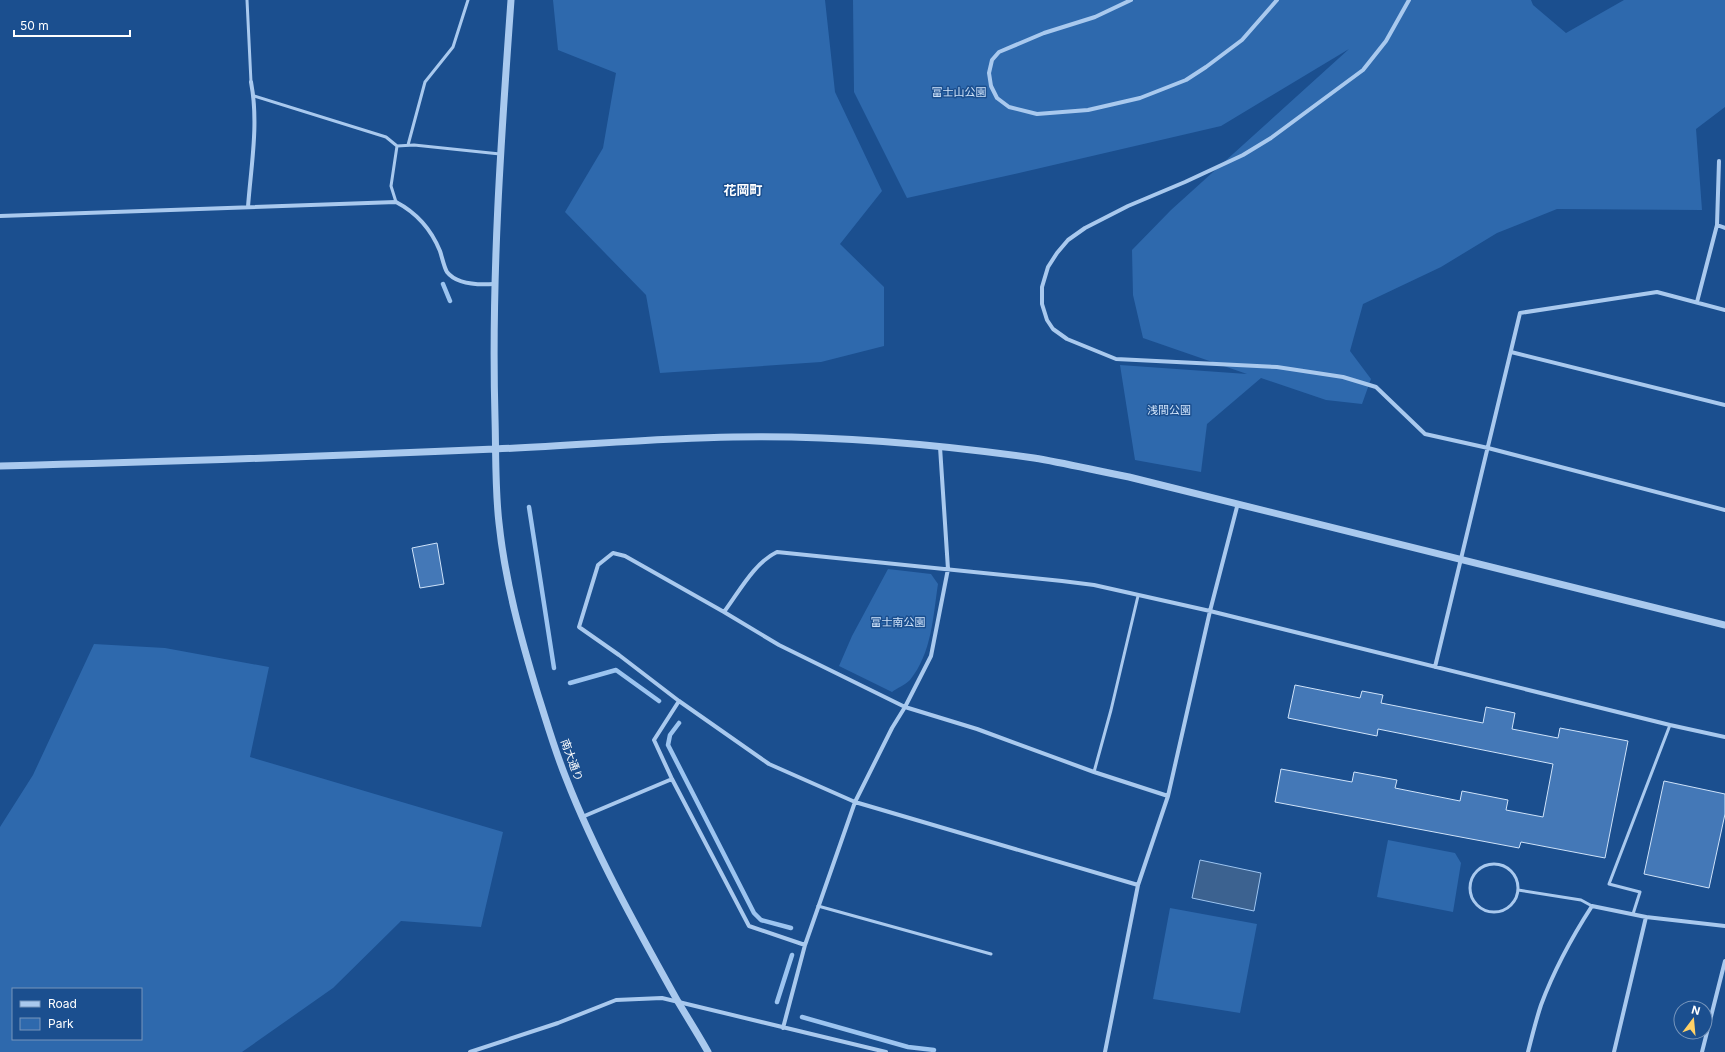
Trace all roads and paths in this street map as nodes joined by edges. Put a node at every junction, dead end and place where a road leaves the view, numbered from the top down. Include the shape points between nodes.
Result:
1 (247, 0) edge
2 (468, 0) edge
3 (511, 0) edge
4 (1131, 0) edge
5 (1277, 0) edge
6 (1409, 0) edge
7 (251, 82) joint
8 (254, 96) junction
9 (408, 145) junction
10 (397, 146) junction
11 (500, 154) junction
12 (1719, 161) dead end
13 (396, 202) junction
14 (248, 207) junction
15 (0, 216) edge
16 (1717, 225) junction
17 (1725, 228) edge
18 (494, 284) junction
19 (1697, 302) junction
20 (1725, 310) edge
21 (1511, 352) junction
22 (1725, 405) edge
23 (940, 447) junction
24 (1488, 448) junction
25 (496, 449) junction
26 (0, 466) edge
27 (1238, 503) junction
28 (1725, 510) edge
29 (1460, 560) junction
30 (948, 569) junction
31 (1138, 596) junction
32 (1210, 611) junction
33 (724, 612) junction
34 (1725, 625) edge
35 (1435, 667) junction
36 (679, 701) junction
37 (905, 707) junction
38 (1670, 725) junction
39 (1725, 737) edge
40 (1094, 772) junction
41 (672, 779) junction
42 (1168, 796) junction
43 (855, 802) junction
44 (582, 817) junction
45 (1138, 885) junction
46 (1518, 890) junction
47 (818, 906) junction
48 (1592, 906) junction
49 (1633, 914) junction
50 (1646, 916) junction
51 (1725, 926) edge
52 (805, 945) junction
53 (991, 954) dead end
54 (1725, 961) edge
55 (678, 1001) junction
56 (783, 1028) junction
57 (470, 1052) edge
58 (708, 1052) edge
59 (886, 1052) edge
60 (1105, 1052) edge
61 (1528, 1052) edge
62 (1614, 1052) edge
63 (1702, 1052) edge

1 - 7 lane
2 - 9 lane via 453,47 425,82
3 - 11 street, 南大通り
4 - 5 street via 1095,17 1044,33 999,52 992,60 989,72 991,86 997,98 1009,106 1037,114 1088,110 1140,98 1186,80 1206,67 1242,40
6 - 24 street via 1386,41 1363,70 1271,138 1207,172 1128,206 1085,228 1068,240 1048,267 1042,287 1042,304 1047,320 1067,339 1116,359 1277,367 1342,377 1376,387 1426,434
7 - 8 street
8 - 10 lane via 386,137
8 - 14 street via 255,124
9 - 10 lane
9 - 11 lane
10 - 13 lane via 391,186
11 - 18 street, 南大通り
12 - 16 street
13 - 14 street
13 - 18 street via 418,216 426,226 433,236 447,272 475,285
14 - 15 street
16 - 17 street
16 - 19 street
18 - 25 street, 南大通り via 492,345
19 - 20 street
19 - 21 street via 1657,292 1520,313
21 - 22 street
21 - 24 street
23 - 25 street via 852,440 735,437
23 - 27 street via 1036,459 1129,477
23 - 30 street
24 - 28 street
24 - 29 street
25 - 26 street
25 - 44 street, 南大通り via 499,522 514,608 548,728
27 - 29 street
27 - 32 street
29 - 34 street
29 - 35 street
30 - 31 street via 1094,585
30 - 33 street via 777,552 767,557 756,569
30 - 37 street via 931,656
31 - 32 street
31 - 40 lane
32 - 35 street
32 - 42 street
33 - 36 street via 624,556 613,553 598,565 580,627
33 - 37 street via 778,645
35 - 38 street
36 - 41 street via 654,740
36 - 43 street via 769,764
37 - 40 street via 977,729
37 - 43 street
38 - 39 street
38 - 49 lane via 1609,884 1640,892
40 - 42 street
41 - 44 street
41 - 52 street via 749,926
42 - 45 street
43 - 45 street
43 - 47 street
44 - 55 street, 南大通り
45 - 60 street
46 - 46 lane via 1512,904 1498,912 1486,910 1476,904 1471,897 1470,882 1476,871 1486,865 1502,865 1514,875 1518,882
46 - 48 lane via 1581,900
47 - 52 street
47 - 53 lane
48 - 49 street
48 - 61 street via 1574,935 1541,1005
49 - 50 street
50 - 51 street
50 - 62 street
52 - 56 street
54 - 63 street
55 - 56 street
55 - 57 street via 662,998 616,1000 558,1023
55 - 58 street, 南大通り
56 - 59 street

